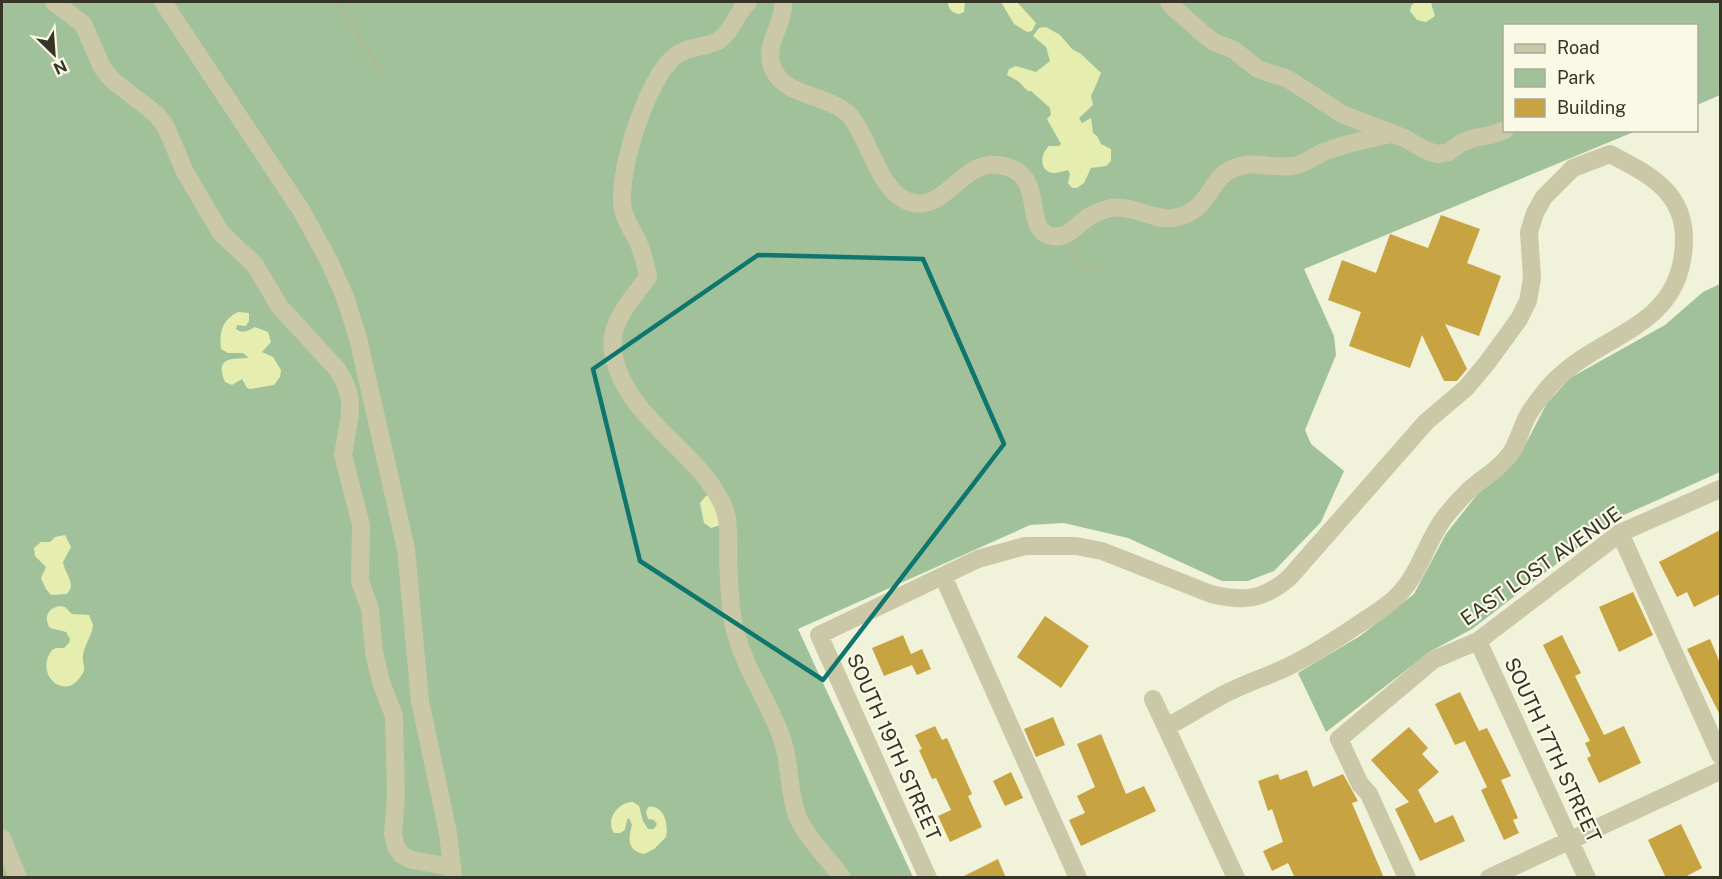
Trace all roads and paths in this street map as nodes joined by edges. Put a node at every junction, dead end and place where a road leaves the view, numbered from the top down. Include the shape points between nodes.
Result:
1 (54, 2) edge
2 (163, 2) edge
3 (337, 2) edge
4 (748, 2) edge
5 (783, 2) edge
6 (1170, 2) edge
7 (383, 73) dead end
8 (1503, 131) edge
9 (1391, 134) junction
10 (1062, 236) junction
11 (1094, 271) dead end
12 (1720, 489) edge
13 (1620, 533) junction
14 (943, 576) junction
15 (1478, 641) junction
16 (1153, 699) dead end
17 (1166, 727) junction
18 (1720, 755) edge
19 (1720, 771) edge
20 (2, 838) edge
21 (1570, 841) junction
22 (452, 872) edge
23 (18, 878) edge
24 (842, 878) edge
25 (928, 878) edge
26 (1078, 878) edge
27 (1236, 878) edge
28 (1407, 878) edge
29 (1489, 878) edge
30 (1587, 878) edge

1 - 22 street via 83,24 111,78 165,125 185,172 222,233 255,265 280,307 337,369 345,383 350,414 343,455 362,525 360,581 370,609 379,674 394,716 393,834 402,855
2 - 22 street via 301,210 345,297 406,549 420,701 448,833
3 - 7 path
4 - 24 street via 722,38 672,58 654,83 626,159 622,187 623,209 648,277 616,323 612,338 614,357 639,406 705,478 723,504 728,517 729,587 740,646 780,731 798,818
5 - 10 street via 771,49 771,63 778,76 787,84 843,108 866,141 886,183 900,197 924,203 935,200 970,171 986,165 1011,168 1030,185 1039,227 1049,236
6 - 9 street via 1206,36 1234,50 1258,69 1288,79 1342,114
8 - 9 street via 1438,154
9 - 10 street via 1326,151 1294,166 1249,164 1232,169 1194,212 1172,219 1123,207 1110,208 1090,216
10 - 11 path via 1078,261
12 - 13 street, EAST LOST AVENUE
13 - 15 street, EAST LOST AVENUE
13 - 18 street
14 - 17 street via 999,552 1048,544 1102,551 1227,598 1258,597 1276,589 1426,422 1466,388 1519,319 1528,301 1532,278 1529,232 1544,197 1573,168 1610,154 1665,188 1678,206 1684,230 1684,259 1664,303 1647,319 1589,353 1547,389 1528,415 1508,458 1468,491 1443,519 1414,575 1400,593 1321,650 1221,696
14 - 25 street, SOUTH 19TH STREET via 819,635
14 - 26 street
15 - 21 street, SOUTH 17TH STREET
15 - 28 street, EAST LOST AVENUE via 1433,660 1339,739 1360,784 1370,794
16 - 17 street
17 - 27 street
19 - 21 street
20 - 23 street
21 - 29 street
21 - 30 street, SOUTH 17TH STREET

